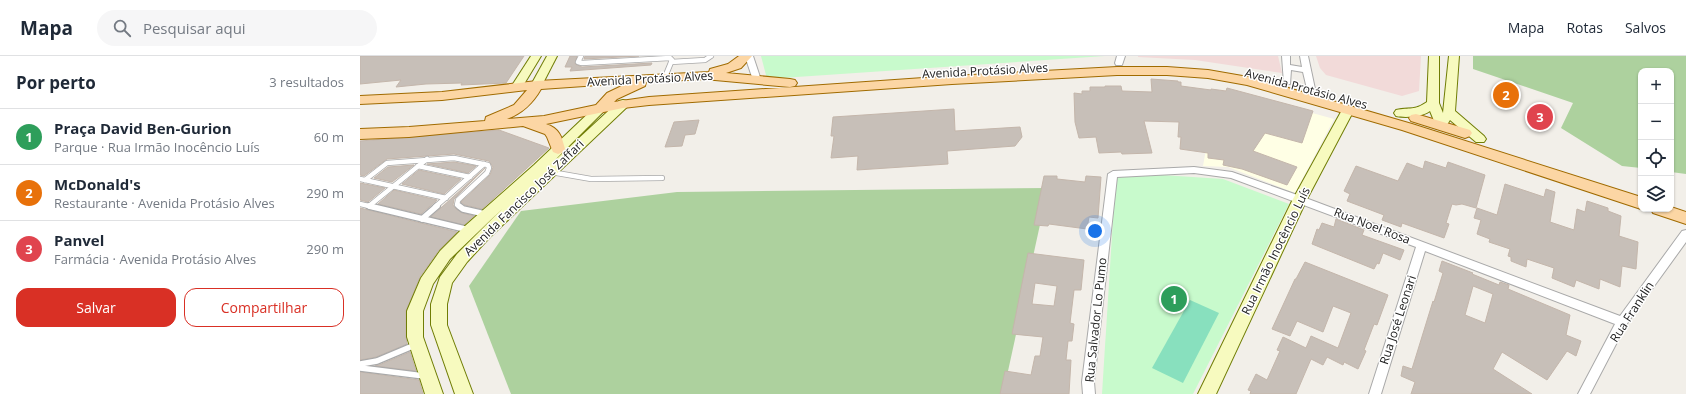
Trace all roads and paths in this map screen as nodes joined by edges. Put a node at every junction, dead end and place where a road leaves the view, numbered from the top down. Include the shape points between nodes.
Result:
1 (536, 56) edge
2 (552, 56) edge
3 (581, 56) edge
4 (711, 56) edge
5 (748, 56) edge
6 (1286, 56) edge
7 (1304, 56) edge
8 (1434, 56) edge
9 (1454, 56) edge
10 (1120, 59) edge
11 (671, 62) junction
12 (1286, 67) junction
13 (1307, 70) junction
14 (704, 75) junction
15 (659, 77) junction
16 (757, 80) junction
17 (1287, 82) junction
18 (538, 85) junction
19 (517, 87) junction
20 (1311, 89) junction
21 (765, 93) junction
22 (360, 100) edge
23 (1433, 103) junction
24 (623, 104) junction
25 (600, 109) junction
26 (1348, 110) junction
27 (1450, 112) junction
28 (1400, 113) junction
29 (521, 122) junction
30 (481, 125) junction
31 (1407, 126) junction
32 (1441, 126) junction
33 (362, 135) edge
34 (1480, 139) junction
35 (1449, 140) junction
36 (558, 149) junction
37 (427, 159) junction
38 (484, 164) junction
39 (418, 166) junction
40 (545, 170) junction
41 (1113, 174) joint
42 (470, 177) junction
43 (662, 178) dead end
44 (362, 179) edge
45 (394, 186) junction
46 (1638, 190) edge
47 (446, 198) junction
48 (1300, 199) junction
49 (1638, 202) edge
50 (1674, 202) edge
51 (360, 204) edge
52 (369, 206) junction
53 (1686, 206) edge
54 (1668, 212) edge
55 (486, 214) junction
56 (1686, 218) edge
57 (422, 219) junction
58 (470, 230) junction
59 (1686, 234) edge
60 (1422, 245) junction
61 (1622, 322) junction
62 (418, 344) junction
63 (360, 364) edge
64 (360, 368) edge
65 (428, 376) junction
66 (434, 394) edge
67 (464, 394) edge
68 (1089, 394) edge
69 (1207, 394) edge
70 (1375, 394) edge
71 (1584, 394) edge

1 - 19 street
2 - 18 street
3 - 11 lane via 578,61 580,63 668,58 672,59
4 - 11 lane via 705,60
5 - 14 main road via 733,68
5 - 16 street
6 - 12 street
7 - 13 street
8 - 23 street
9 - 27 street
10 - 16 main road, Avenida Protásio Alves via 790,83
10 - 17 main road, Avenida Protásio Alves via 1208,66 1258,74
11 - 15 lane
12 - 13 street
12 - 17 street
13 - 20 street
14 - 15 main road, Avenida Protásio Alves
14 - 16 main road, Avenida Protásio Alves
15 - 18 main road, Avenida Protásio Alves
15 - 25 main road via 620,91
16 - 21 main road
17 - 20 main road, Avenida Protásio Alves
18 - 19 main road, Avenida Protásio Alves
18 - 30 main road via 521,106
19 - 22 main road, Avenida Protásio Alves via 442,96
20 - 28 main road, Avenida Protásio Alves
21 - 24 main road, Avenida Protásio Alves
21 - 26 main road, Avenida Protásio Alves via 952,80 1117,71 1167,71 1249,81
23 - 28 street via 1422,111
23 - 32 street
24 - 25 main road, Avenida Protásio Alves
24 - 40 street, Avenida Fancisco José Zaffari
25 - 29 main road, Avenida Protásio Alves
25 - 36 street, Avenida Fancisco José Zaffari
26 - 31 main road, Avenida Protásio Alves
26 - 48 street, Rua Irmão Inocêncio Luís
27 - 32 street
27 - 34 street
28 - 32 main road, Avenida Protásio Alves
29 - 30 main road, Avenida Protásio Alves
29 - 36 main road via 552,132 556,136
30 - 33 main road, Avenida Protásio Alves
31 - 32 main road
31 - 35 main road, Avenida Protásio Alves
32 - 34 main road, Avenida Protásio Alves
32 - 35 main road
34 - 46 main road, Avenida Protásio Alves
35 - 49 main road, Avenida Protásio Alves
36 - 40 street, Avenida Fancisco José Zaffari
37 - 38 lane via 454,158
37 - 39 lane
37 - 44 lane via 387,163
38 - 42 lane
38 - 55 lane via 490,168 487,173 458,200 457,205 463,209
39 - 42 lane
39 - 45 lane
40 - 43 lane via 591,179
40 - 55 street, Avenida Fancisco José Zaffari
40 - 67 street, Avenida Fancisco José Zaffari via 462,258 446,281 439,304 440,325
41 - 48 street, Rua Noel Rosa via 1194,170 1232,174
41 - 68 street, Rua Salvador Lo Pumo via 1088,382
42 - 47 lane
44 - 45 lane
45 - 47 lane
45 - 52 lane
47 - 57 lane
48 - 60 street, Rua Noel Rosa
48 - 69 street, Rua Irmão Inocêncio Luís
50 - 53 main road
51 - 52 lane
52 - 57 lane
54 - 56 main road
55 - 58 street, Avenida Fancisco José Zaffari
57 - 58 lane
58 - 62 street, Avenida Fancisco José Zaffari via 445,255 426,282 415,311 415,337
59 - 61 street, Rua Franklin
60 - 61 street, Rua Noel Rosa
60 - 70 street, Rua José Leonari
61 - 71 street, Rua Franklin
62 - 63 lane via 377,361
62 - 65 street, Avenida Fancisco José Zaffari
64 - 65 lane
65 - 66 street, Avenida Fancisco José Zaffari

